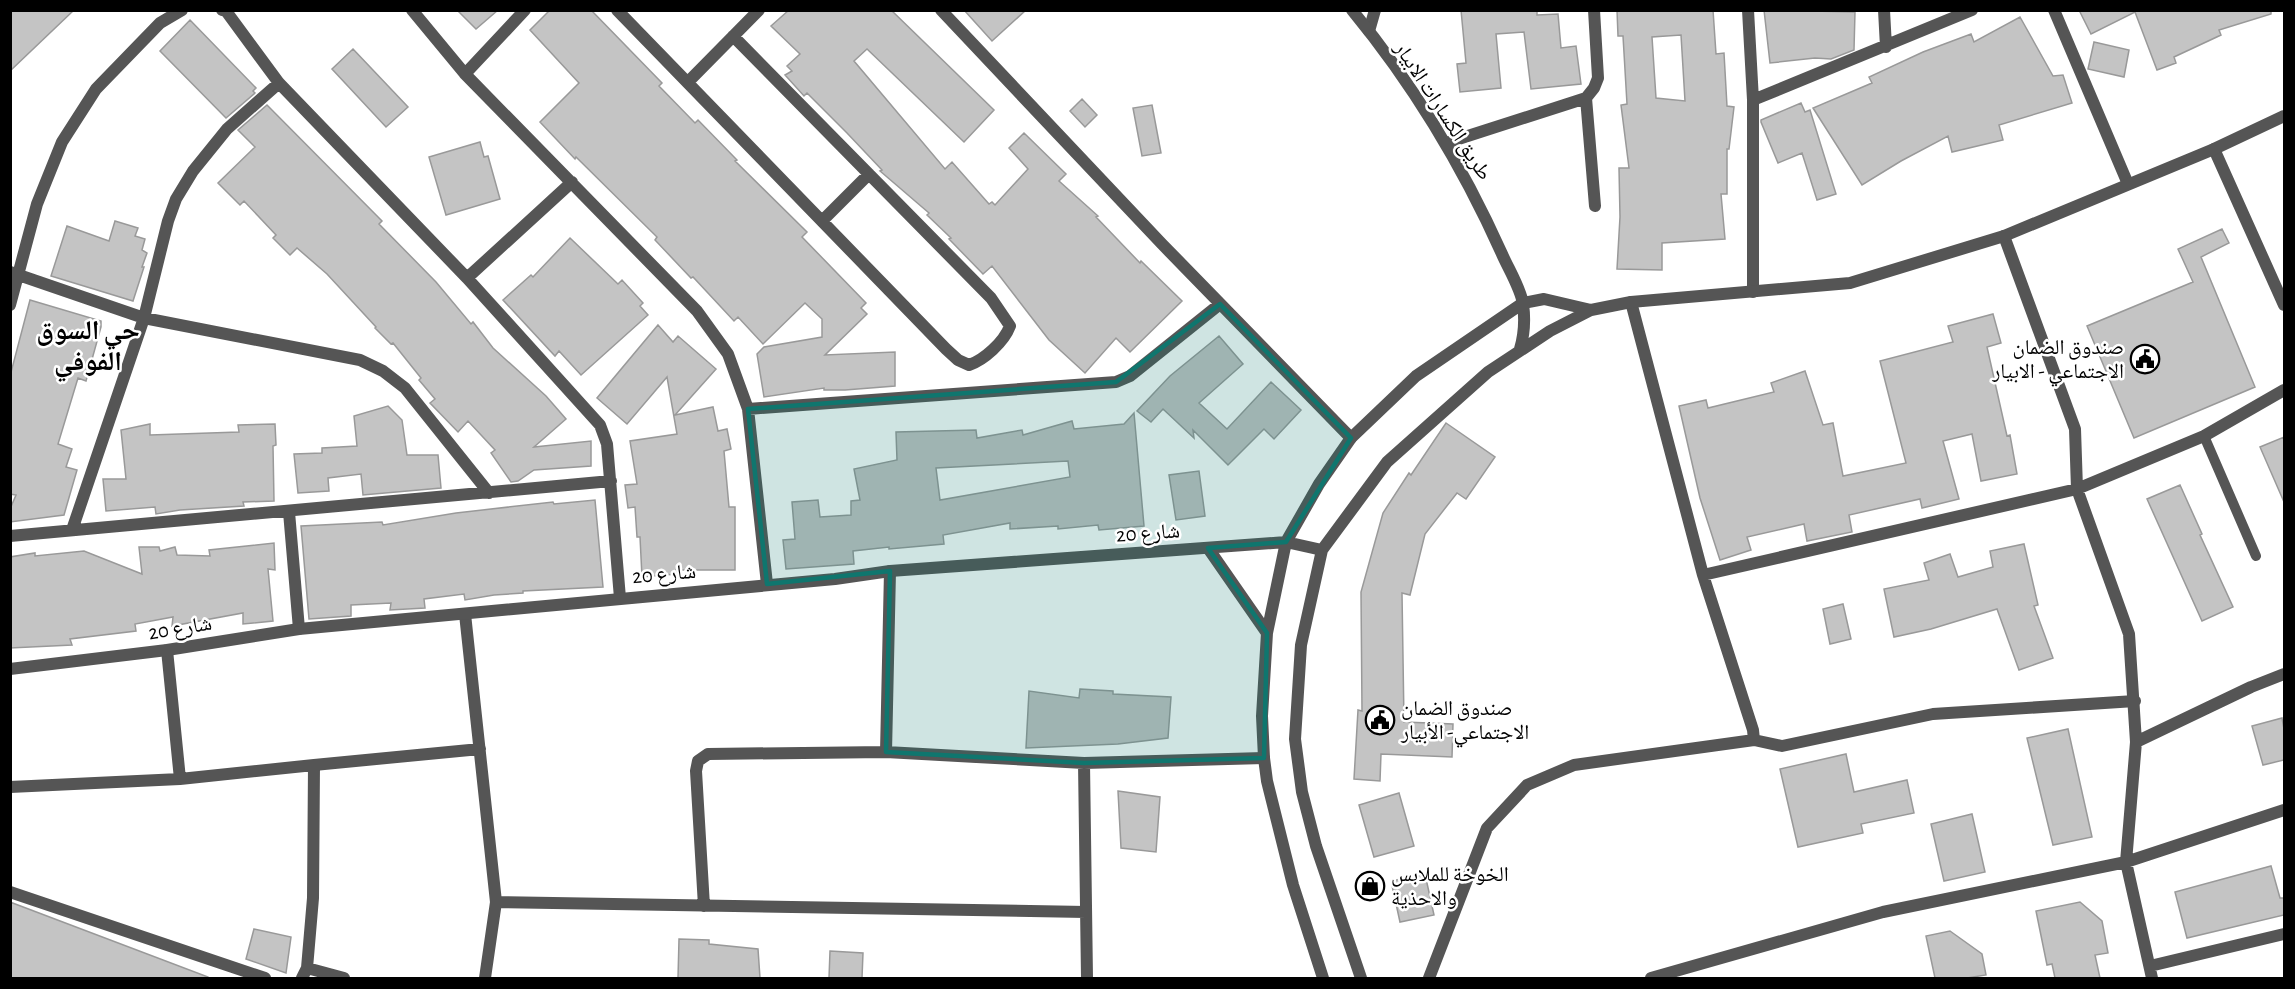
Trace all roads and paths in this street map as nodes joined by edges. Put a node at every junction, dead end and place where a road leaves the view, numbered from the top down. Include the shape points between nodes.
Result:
1 (182, 10) edge
2 (222, 10) edge
3 (412, 10) edge
4 (525, 10) edge
5 (617, 10) edge
6 (759, 10) edge
7 (941, 10) edge
8 (1352, 10) edge
9 (1375, 10) edge
10 (1594, 10) edge
11 (1748, 10) edge
12 (1884, 10) edge
13 (1972, 10) edge
14 (2054, 10) edge
15 (1369, 31) junction
16 (733, 36) junction
17 (1886, 47) junction
18 (465, 74) junction
19 (688, 82) junction
20 (279, 83) junction
21 (1586, 98) junction
22 (1753, 100) junction
23 (2284, 116) edge
24 (1446, 143) junction
25 (2214, 149) junction
26 (869, 174) junction
27 (572, 182) junction
28 (2128, 184) junction
29 (1595, 206) dead end
30 (822, 221) junction
31 (2004, 236) junction
32 (15, 273) edge
33 (467, 278) junction
34 (1753, 292) junction
35 (1631, 302) junction
36 (1523, 303) junction
37 (1220, 304) junction
38 (10, 305) edge
39 (2284, 305) edge
40 (1591, 310) junction
41 (144, 318) junction
42 (1520, 349) junction
43 (2284, 390) edge
44 (748, 409) junction
45 (2204, 436) junction
46 (1351, 438) junction
47 (611, 481) junction
48 (2077, 489) junction
49 (489, 493) junction
50 (289, 512) junction
51 (72, 530) junction
52 (10, 536) edge
53 (1286, 542) junction
54 (1208, 548) junction
55 (1322, 550) junction
56 (2256, 556) dead end
57 (890, 571) junction
58 (1703, 575) junction
59 (767, 584) junction
60 (620, 598) junction
61 (465, 614) junction
62 (299, 629) junction
63 (1267, 633) junction
64 (168, 650) junction
65 (10, 669) edge
66 (2284, 674) edge
67 (2135, 701) junction
68 (1755, 740) junction
69 (2136, 742) junction
70 (480, 749) junction
71 (886, 752) junction
72 (1264, 758) junction
73 (1084, 763) junction
74 (314, 765) junction
75 (180, 779) junction
76 (10, 787) edge
77 (2284, 810) edge
78 (2126, 862) junction
79 (10, 892) edge
80 (496, 902) junction
81 (704, 906) junction
82 (1086, 912) junction
83 (2284, 934) edge
84 (2151, 972) edge
85 (304, 974) edge
86 (265, 978) edge
87 (344, 978) edge
88 (485, 978) edge
89 (1087, 978) edge
90 (1323, 978) edge
91 (1361, 978) edge
92 (1429, 978) edge
93 (1651, 978) edge

1 - 32 street via 160,23 96,89 62,142
2 - 20 street
3 - 18 street
4 - 18 street
5 - 19 street
6 - 16 street
7 - 37 street
8 - 15 street, طريق الكسارات الابيار
9 - 15 street
10 - 21 street via 1598,78
11 - 22 street
12 - 17 street
13 - 17 street
14 - 28 street
15 - 24 street, طريق الكسارات الابيار
16 - 19 street
16 - 26 street
17 - 22 street
18 - 27 street
19 - 30 street
20 - 33 street
20 - 41 street via 227,129 176,199
21 - 24 street
21 - 29 street
22 - 34 street
23 - 25 street
24 - 36 street, طريق الكسارات الابيار via 1480,205
25 - 28 street
25 - 39 street
26 - 30 street
26 - 30 street via 991,298 1010,326 1006,335 978,362 969,365 958,360
27 - 33 street
27 - 44 street via 698,311 728,354
28 - 31 street
31 - 34 street via 1850,283
31 - 48 street via 2075,429
32 - 38 street
32 - 41 street
33 - 47 street via 600,425 607,444
34 - 35 street
35 - 40 street
35 - 58 street
36 - 40 street via 1544,299
36 - 42 street
36 - 46 street via 1416,376
37 - 44 street via 1130,376 1116,382
37 - 46 street
40 - 42 street
41 - 49 street via 360,360 383,371 405,388
41 - 51 street
42 - 55 street via 1488,372 1387,462
43 - 45 street
44 - 59 street
45 - 48 street
45 - 56 lane
46 - 53 street
47 - 49 street
47 - 60 street
48 - 58 street
48 - 67 street via 2129,634
49 - 50 street
50 - 51 street
50 - 62 street
51 - 52 street
53 - 54 street, شارع 20
53 - 55 street, شارع 20
53 - 63 street
54 - 57 street, شارع 20
54 - 63 street
55 - 91 street via 1301,645 1295,739 1302,792 1316,846
57 - 59 street, شارع 20
57 - 71 street
58 - 68 street
59 - 60 street, شارع 20
60 - 61 street, شارع 20
61 - 62 street, شارع 20
61 - 70 street
62 - 64 street, شارع 20
63 - 72 street via 1262,716
64 - 65 street, شارع 20
64 - 75 street
66 - 69 street
67 - 68 street via 1933,714 1782,746
67 - 69 street
68 - 92 street via 1574,765 1527,785 1487,828
69 - 78 street
70 - 74 street
70 - 80 street
71 - 73 street
71 - 81 street via 708,754 698,761
72 - 73 street
72 - 90 street via 1293,885
73 - 82 street
74 - 75 street
74 - 85 street via 312,898
75 - 76 street
77 - 78 street
78 - 84 street
78 - 93 street via 1883,912
79 - 86 street
80 - 81 street
80 - 88 street
81 - 82 street
82 - 89 street
83 - 84 street
85 - 87 street

